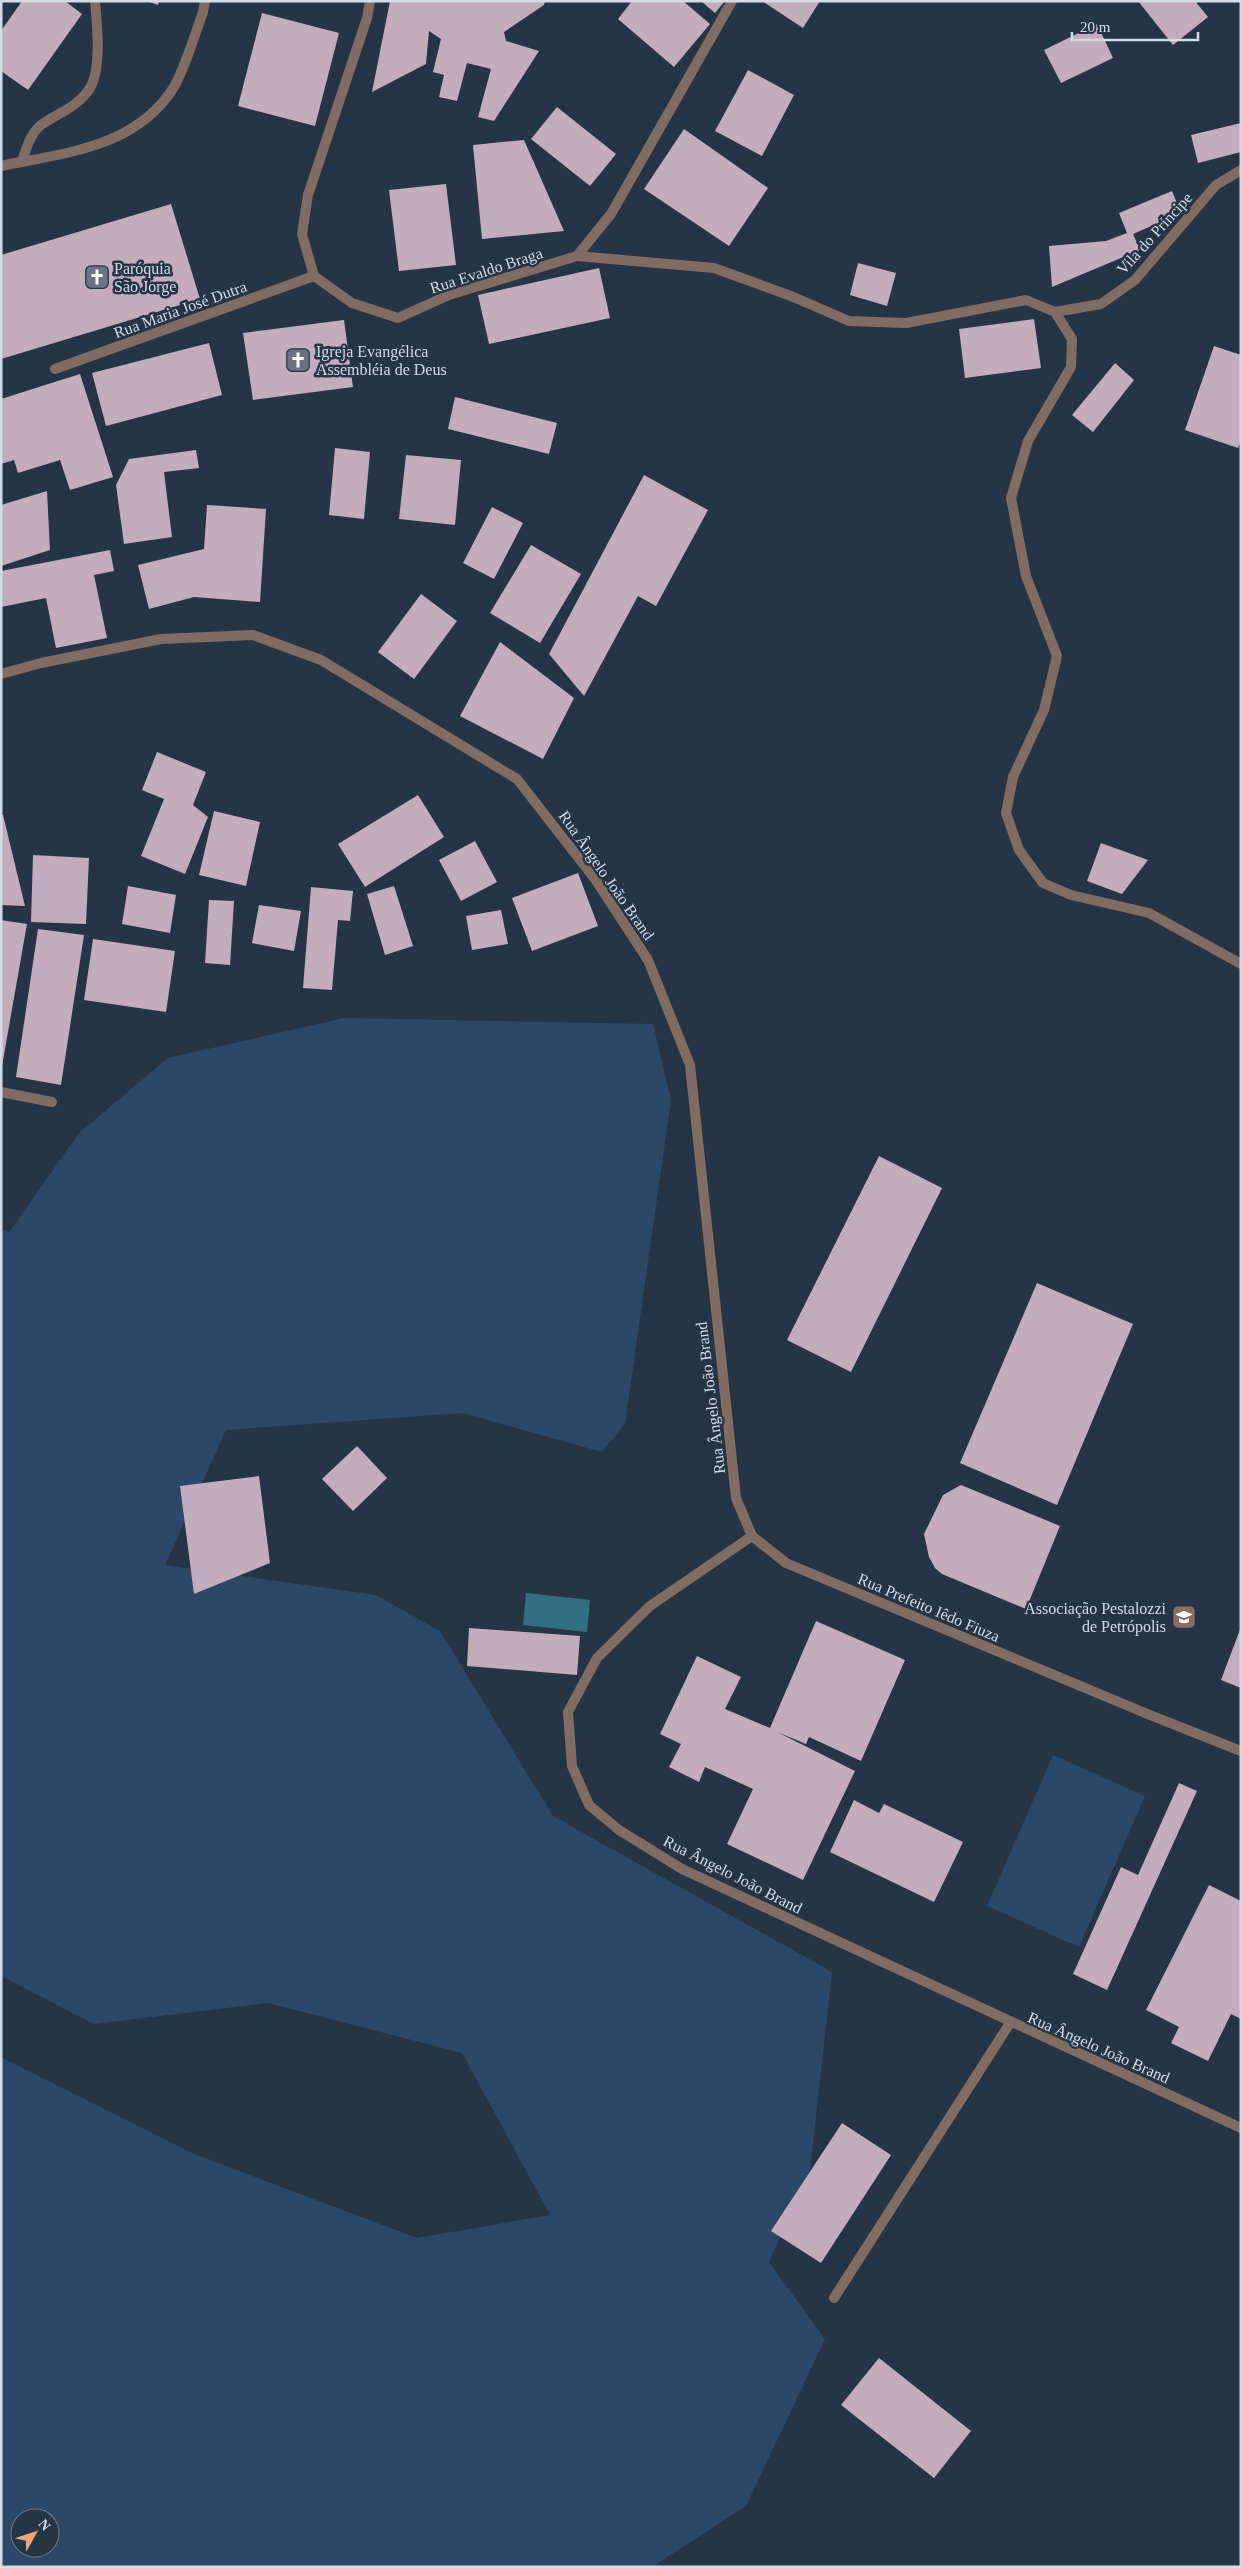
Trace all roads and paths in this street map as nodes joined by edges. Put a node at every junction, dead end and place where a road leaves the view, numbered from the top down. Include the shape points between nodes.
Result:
1 (95, 1) edge
2 (205, 1) edge
3 (370, 1) edge
4 (732, 1) edge
5 (22, 162) junction
6 (1, 166) edge
7 (1241, 170) edge
8 (577, 256) junction
9 (314, 276) junction
10 (1055, 312) junction
11 (55, 369) dead end
12 (1, 674) edge
13 (1241, 964) edge
14 (1, 1092) edge
15 (52, 1102) dead end
16 (752, 1536) junction
17 (1241, 1751) edge
18 (1010, 2023) junction
19 (1241, 2128) edge
20 (834, 2298) dead end

1 - 5 street via 98,52 90,88 71,109 40,126 29,142
2 - 5 street via 174,87 144,122 99,146
3 - 9 street via 308,195 302,234
4 - 8 street via 611,214
5 - 6 street
7 - 10 street, Vila do Príncipe via 1216,185 1135,280 1101,304
8 - 9 street, Rua Evaldo Braga via 449,295 398,318 352,303
8 - 10 street via 714,268 849,320 906,323 1026,300
9 - 11 street, Rua Maria José Dutra
10 - 13 street via 1072,338 1071,367 1028,441 1011,498 1026,576 1057,656 1044,710 1013,778 1006,813 1019,850 1043,882 1071,895 1149,913
12 - 16 street, Rua Ângelo João Brand via 161,639 253,635 321,660 517,779 595,878 648,960 690,1065 736,1498
14 - 15 street
16 - 17 street, Rua Prefeito Iêdo Fiuza via 786,1563
16 - 18 street, Rua Ângelo João Brand via 650,1606 597,1658 568,1712 572,1766 589,1805 619,1830 682,1869
18 - 19 street, Rua Ângelo João Brand
18 - 20 street

